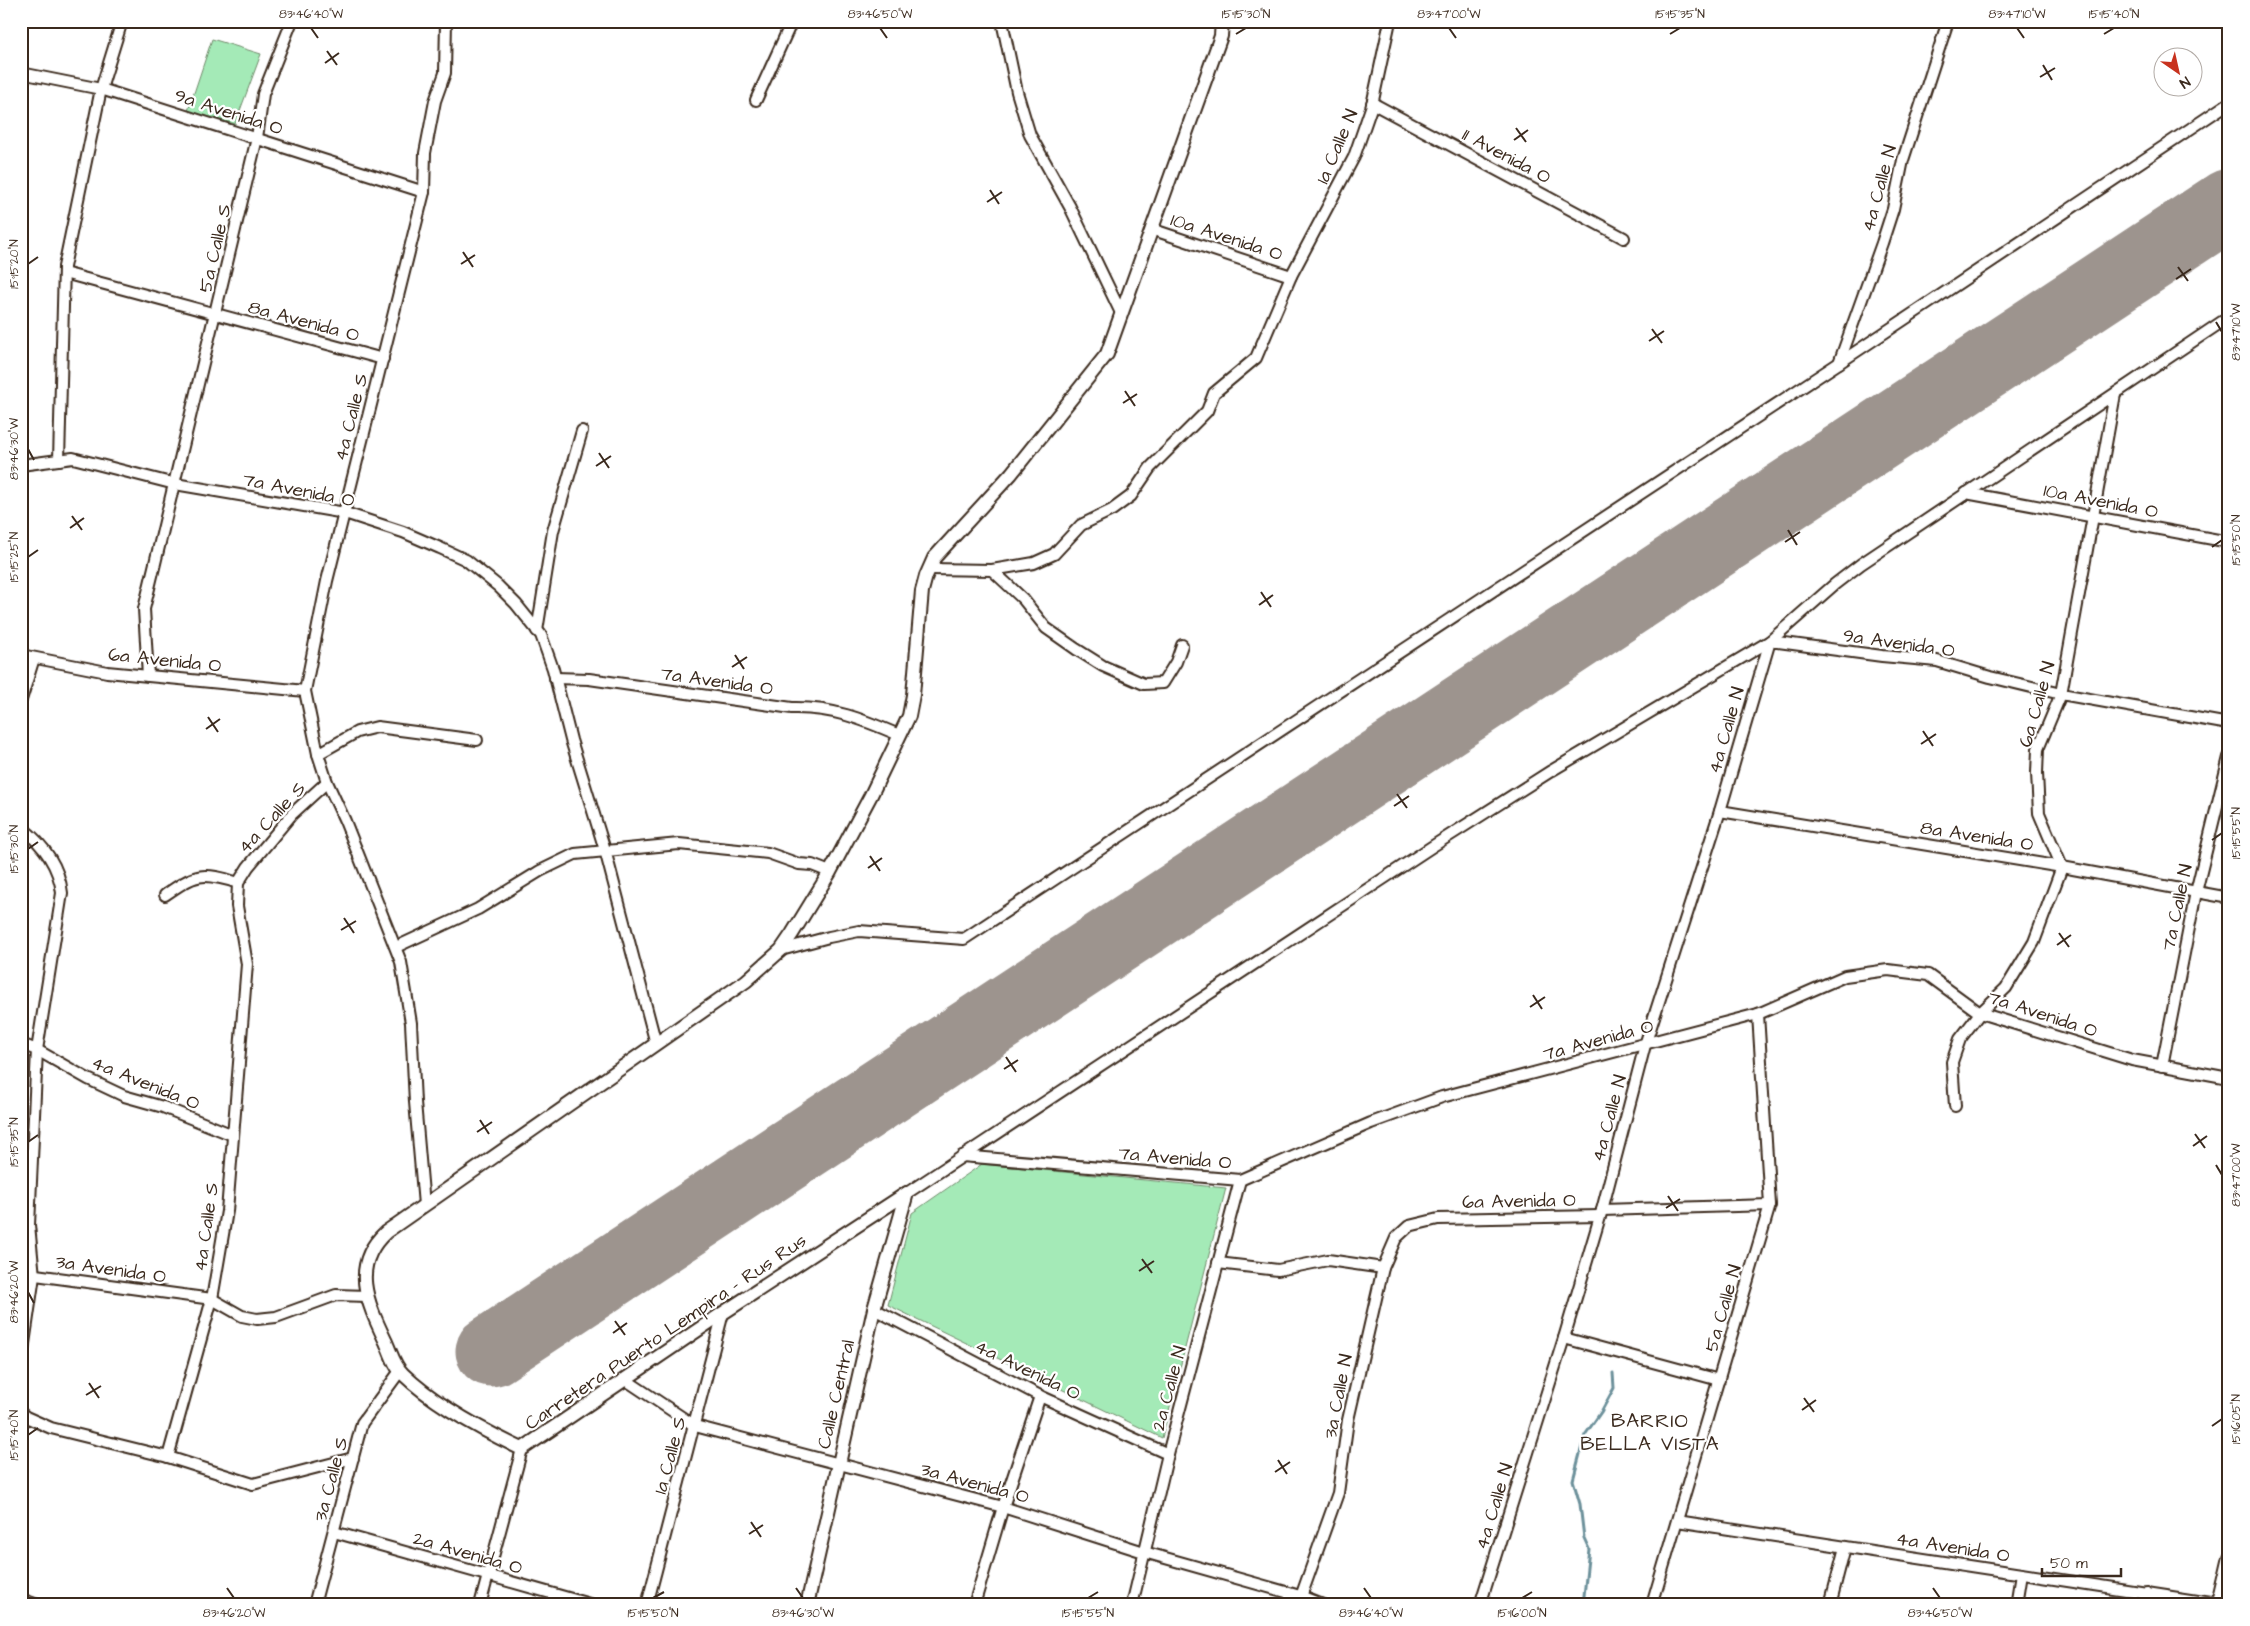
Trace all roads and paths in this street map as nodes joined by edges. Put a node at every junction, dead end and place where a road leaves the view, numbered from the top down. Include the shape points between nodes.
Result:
1 (122, 21) edge
2 (292, 21) edge
3 (446, 21) edge
4 (792, 21) edge
5 (1002, 21) edge
6 (1222, 21) edge
7 (1390, 21) edge
8 (1948, 21) edge
9 (21, 73) edge
10 (101, 89) junction
11 (756, 100) dead end
12 (1372, 103) junction
13 (2229, 104) edge
14 (258, 138) junction
15 (424, 192) junction
16 (1151, 230) junction
17 (1624, 238) dead end
18 (64, 273) junction
19 (1291, 276) junction
20 (1122, 313) junction
21 (216, 316) junction
22 (2229, 317) edge
23 (383, 359) junction
24 (1839, 363) junction
25 (2115, 394) junction
26 (582, 431) dead end
27 (59, 460) junction
28 (21, 464) edge
29 (175, 484) junction
30 (1966, 493) junction
31 (345, 513) junction
32 (2092, 517) junction
33 (2229, 542) edge
34 (930, 569) junction
35 (992, 570) junction
36 (537, 631) junction
37 (1770, 640) junction
38 (1182, 645) dead end
39 (21, 655) edge
40 (34, 658) junction
41 (148, 676) junction
42 (555, 678) junction
43 (306, 691) junction
44 (2061, 694) junction
45 (21, 700) edge
46 (2229, 724) edge
47 (899, 736) junction
48 (477, 740) dead end
49 (318, 754) junction
50 (2229, 757) edge
51 (327, 782) junction
52 (1720, 811) junction
53 (21, 827) edge
54 (605, 850) junction
55 (2062, 867) junction
56 (830, 872) junction
57 (238, 883) junction
58 (2196, 892) junction
59 (165, 895) dead end
60 (2229, 898) edge
61 (396, 947) junction
62 (781, 950) junction
63 (1980, 1013) junction
64 (1758, 1014) junction
65 (21, 1044) edge
66 (656, 1044) junction
67 (1645, 1045) junction
68 (37, 1050) junction
69 (2162, 1066) junction
70 (2229, 1078) edge
71 (1956, 1106) dead end
72 (233, 1135) junction
73 (962, 1156) junction
74 (1240, 1180) junction
75 (906, 1193) junction
76 (424, 1205) junction
77 (1770, 1205) junction
78 (1601, 1213) junction
79 (1438, 1219) joint
80 (1218, 1263) junction
81 (1382, 1268) junction
82 (21, 1274) edge
83 (34, 1276) junction
84 (367, 1296) junction
85 (212, 1299) junction
86 (874, 1309) junction
87 (723, 1313) junction
88 (1564, 1338) junction
89 (21, 1364) edge
90 (400, 1372) junction
91 (626, 1380) junction
92 (1719, 1380) junction
93 (1040, 1396) junction
94 (21, 1413) edge
95 (695, 1426) junction
96 (522, 1449) junction
97 (1168, 1454) junction
98 (168, 1457) junction
99 (353, 1458) junction
100 (838, 1463) junction
101 (1003, 1507) junction
102 (1677, 1521) junction
103 (334, 1532) junction
104 (1844, 1547) junction
105 (1144, 1552) junction
106 (2229, 1557) edge
107 (2021, 1574) junction
108 (488, 1576) junction
109 (2146, 1592) junction
110 (21, 1599) edge
111 (1299, 1600) edge
112 (2188, 1602) edge
113 (2221, 1604) edge
114 (38, 1605) edge
115 (314, 1605) edge
116 (480, 1605) edge
117 (593, 1605) edge
118 (647, 1605) edge
119 (807, 1605) edge
120 (974, 1605) edge
121 (1132, 1605) edge
122 (1323, 1605) edge
123 (1480, 1605) edge
124 (1652, 1605) edge
125 (1830, 1605) edge
126 (2016, 1605) edge
127 (2144, 1605) edge

1 - 10 street
2 - 14 street, 5a Calle S via 263,94
3 - 15 street, 4a Calle S via 445,73 435,101 425,153
4 - 11 street
5 - 20 street via 1016,92 1030,135
6 - 16 street, Carretera Puerto Lempira - Rus Rus via 1221,36
7 - 12 street, 1a Calle N
8 - 24 street, 4a Calle N via 1903,160 1893,209
9 - 10 street, 9a Avenida O
10 - 14 street, 9a Avenida O
10 - 18 street
12 - 17 street, 11 Avenida O
12 - 19 street, 1a Calle N via 1354,157
13 - 24 street
14 - 15 street, 9a Avenida O
14 - 21 street, 5a Calle S
15 - 23 street, 4a Calle S
16 - 19 street, 10a Avenida O
16 - 20 street, Carretera Puerto Lempira - Rus Rus
18 - 21 street, 8a Avenida O
18 - 27 street
19 - 35 street, 1a Calle N via 1256,358 1214,393 1207,411 1150,468 1131,496 1112,510 1081,525 1054,554 1034,563
20 - 34 street, Carretera Puerto Lempira - Rus Rus via 1107,354 1089,378 1066,402 1011,474 934,558
21 - 23 street, 8a Avenida O
21 - 29 street, 5a Calle S
22 - 25 street
23 - 31 street, 4a Calle S
24 - 62 street via 964,939 859,931
25 - 30 street
25 - 32 street, 6a Calle N
26 - 36 street via 553,531
27 - 28 street, 7a Avenida O
27 - 29 street, 7a Avenida O via 73,458
29 - 31 street, 7a Avenida O
29 - 41 street, 5a Calle S via 144,609
30 - 32 street, 10a Avenida O
30 - 37 street via 1861,564
31 - 36 street, 7a Avenida O via 402,532 466,560 498,586
31 - 43 street, 4a Calle S via 327,581
32 - 33 street, 10a Avenida O
32 - 44 street, 6a Calle N
34 - 35 street, 1a Calle N
34 - 47 street, Carretera Puerto Lempira - Rus Rus via 922,591 913,695 909,716
35 - 38 street via 1046,628 1103,666 1144,684 1163,682
36 - 42 street, 7a Avenida O
37 - 44 street, 9a Avenida O via 1937,661
37 - 52 street, 4a Calle N
37 - 73 street via 1433,846
39 - 40 street, 6a Avenida O
40 - 41 street, 6a Avenida O
40 - 45 street
41 - 43 street, 6a Avenida O
42 - 47 street, 7a Avenida O via 589,679 792,708 816,707 860,718
42 - 54 street, 7a Avenida O
43 - 49 street, 4a Calle S
44 - 46 street, 9a Avenida O
44 - 55 street, 6a Calle N via 2038,749 2037,773 2039,813
47 - 56 street, Carretera Puerto Lempira - Rus Rus
48 - 49 street via 377,727 358,732
49 - 51 street, 4a Calle S
50 - 58 street, 7a Calle N
51 - 57 street, 4a Calle S via 292,814
51 - 61 street
52 - 55 street, 8a Avenida O
52 - 67 street, 4a Calle N
53 - 68 street via 47,852 60,876 62,893
54 - 56 street via 679,844 768,854 799,864 812,864
54 - 61 street via 575,854 478,909
54 - 66 street, 7a Avenida O
55 - 58 street, 8a Avenida O
55 - 63 street via 2034,942 2006,988
56 - 62 street, Carretera Puerto Lempira - Rus Rus
57 - 59 street via 215,875 190,878
57 - 72 street, 4a Calle S via 237,906 247,964
58 - 60 street, 8a Avenida O
58 - 69 street, 7a Calle N
61 - 76 street via 411,1023
62 - 66 street, Carretera Puerto Lempira - Rus Rus via 746,981
63 - 64 street, 7a Avenida O via 1928,975 1888,970 1845,976
63 - 69 street, 7a Avenida O via 2132,1060
63 - 71 street via 1960,1039 1952,1062
64 - 67 street, 7a Avenida O
64 - 77 street, 5a Calle N
65 - 68 street, 4a Avenida O
66 - 76 street, Carretera Puerto Lempira - Rus Rus
67 - 74 street, 7a Avenida O via 1442,1097 1371,1123
67 - 78 street, 4a Calle N
68 - 72 street, 4a Avenida O via 124,1096 163,1107
68 - 83 street via 29,1225
69 - 70 street, 7a Avenida O
72 - 85 street, 4a Calle S via 227,1211
73 - 74 street, 7a Avenida O
73 - 75 street
74 - 80 street, 2a Calle N
75 - 86 street, Calle Central
75 - 87 street, Carretera Puerto Lempira - Rus Rus
76 - 84 street, Carretera Puerto Lempira - Rus Rus via 386,1232 374,1246 365,1265
77 - 78 street, 6a Avenida O
77 - 92 street, 5a Calle N
78 - 79 street, 6a Avenida O
78 - 88 street, 4a Calle N
79 - 81 street, 3a Calle N via 1410,1226 1396,1238
80 - 81 street via 1278,1270 1328,1260
80 - 97 street, 2a Calle N
81 - 111 street, 3a Calle N via 1348,1420 1338,1493
82 - 83 street, 3a Avenida O
83 - 85 street, 3a Avenida O
83 - 89 street
84 - 85 street, 3a Avenida O via 336,1295 276,1317 257,1320 242,1316
84 - 90 street, Carretera Puerto Lempira - Rus Rus
85 - 98 street, 4a Calle S
86 - 93 street, 4a Avenida O
86 - 100 street, Calle Central
87 - 91 street, Carretera Puerto Lempira - Rus Rus
87 - 95 street, 1a Calle S
88 - 92 street
88 - 123 street, 4a Calle N
90 - 96 street, Carretera Puerto Lempira - Rus Rus via 478,1428
90 - 99 street, 3a Calle S via 362,1423
91 - 95 street, 3a Avenida O
91 - 96 street, Carretera Puerto Lempira - Rus Rus
92 - 102 street, 5a Calle N
93 - 97 street, 4a Avenida O
93 - 101 street
94 - 98 street via 51,1428
95 - 100 street, 3a Avenida O
95 - 118 street, 1a Calle S
96 - 108 street
97 - 105 street, 2a Calle N
98 - 99 street via 252,1484
99 - 103 street, 3a Calle S
100 - 101 street, 3a Avenida O
100 - 119 street, Calle Central
101 - 105 street, 3a Avenida O
101 - 120 street
102 - 104 street, 4a Avenida O
102 - 124 street, 5a Calle N
103 - 108 street, 2a Avenida O
103 - 115 street, 3a Calle S
104 - 107 street, 4a Avenida O
104 - 125 street
105 - 111 street, 3a Avenida O
105 - 121 street, 2a Calle N
106 - 113 street
107 - 109 street, 4a Avenida O
107 - 126 street
108 - 116 street
108 - 117 street, 2a Avenida O
109 - 112 street, 4a Avenida O
109 - 127 street
110 - 114 street
111 - 122 street, 3a Avenida O
112 - 113 street, 4a Avenida O

